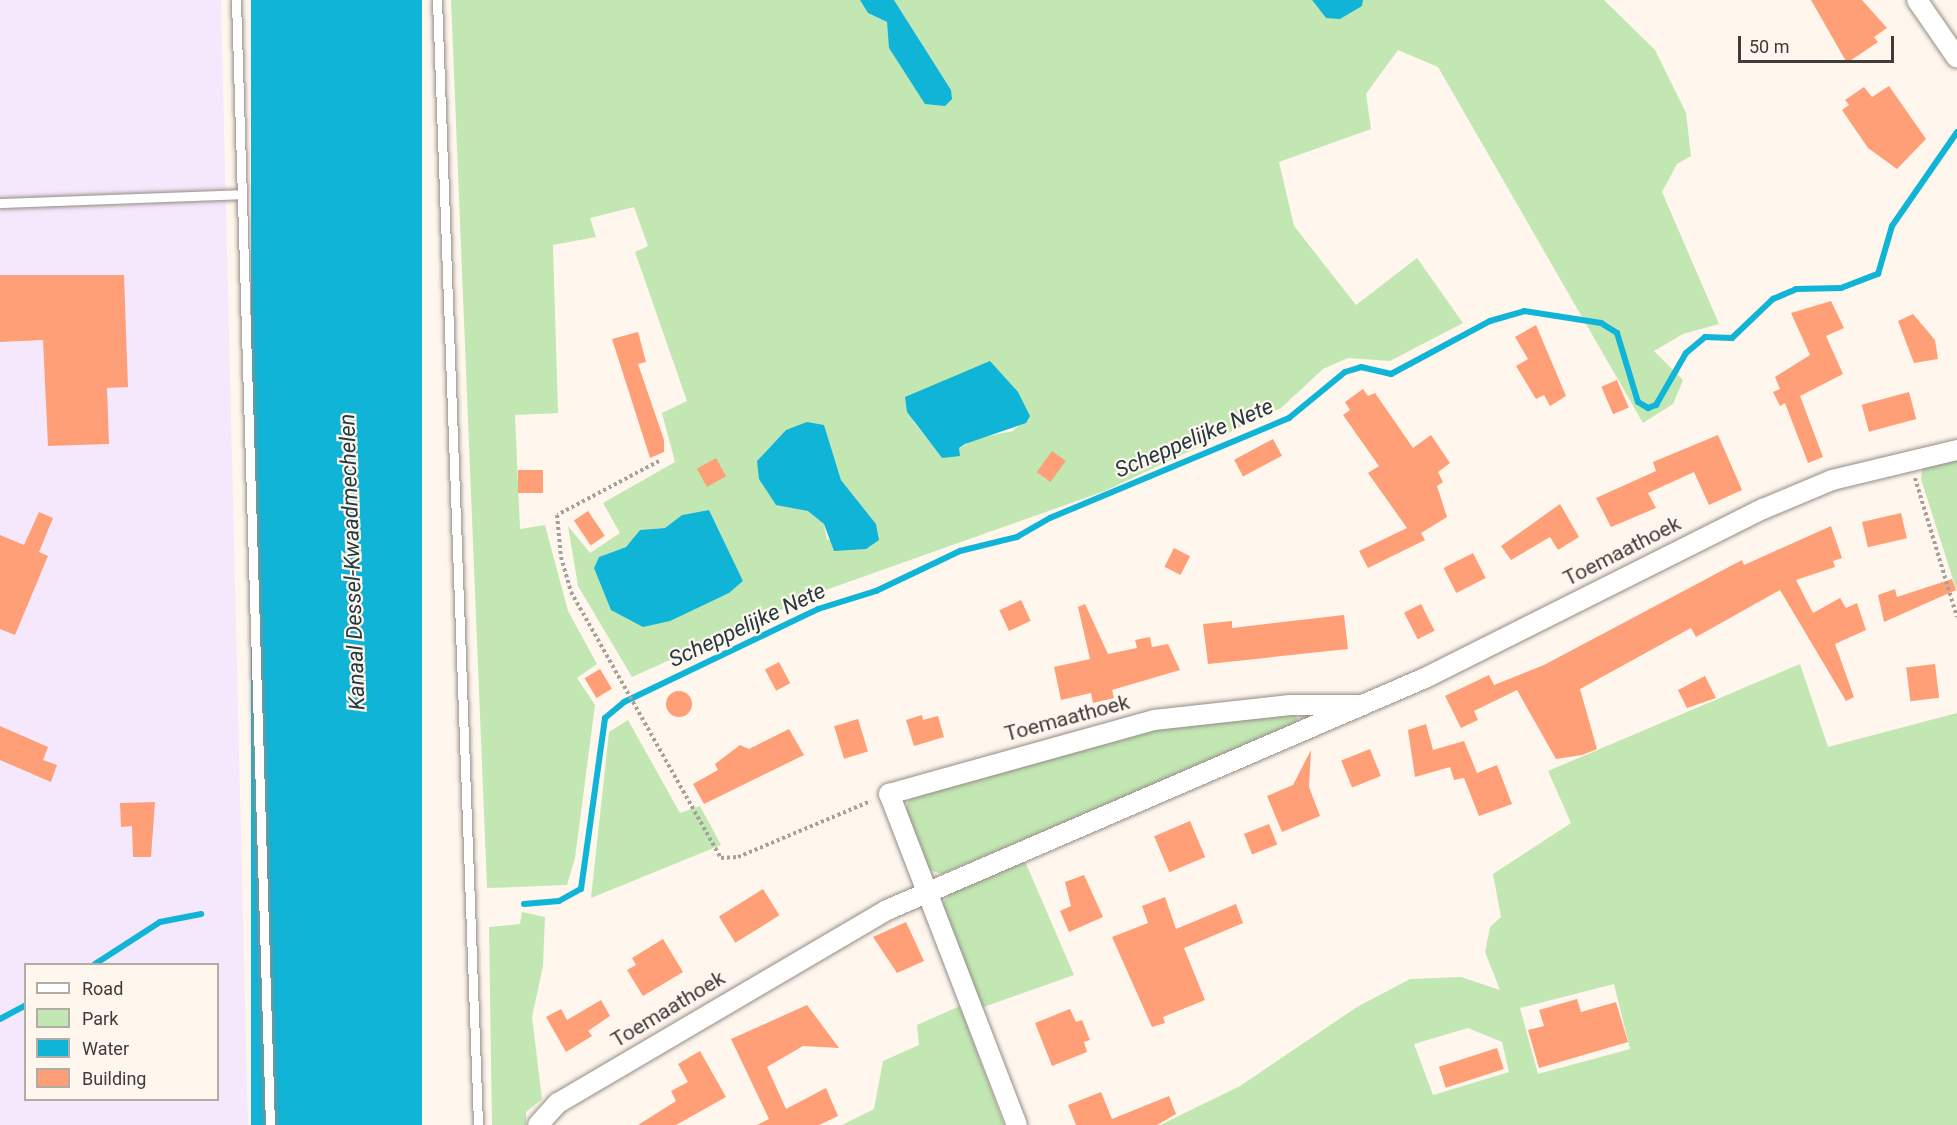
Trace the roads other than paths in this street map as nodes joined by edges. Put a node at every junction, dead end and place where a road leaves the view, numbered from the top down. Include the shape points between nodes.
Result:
1 (236, 0) edge
2 (437, 0) edge
3 (1917, 0) edge
4 (1957, 58) edge
5 (242, 194) junction
6 (0, 203) edge
7 (1957, 450) edge
8 (1365, 705) junction
9 (926, 891) junction
10 (270, 1125) edge
11 (478, 1125) edge
12 (538, 1125) edge
13 (1017, 1125) edge

1 - 5 lane
2 - 11 lane
3 - 4 street
5 - 6 lane
5 - 10 lane
7 - 8 street, Toemaathoek via 1832,480 1763,509
8 - 9 street, Toemaathoek
8 - 9 street, Toemaathoek via 1290,705 1154,720 889,794
9 - 12 street, Toemaathoek via 558,1103
9 - 13 street

